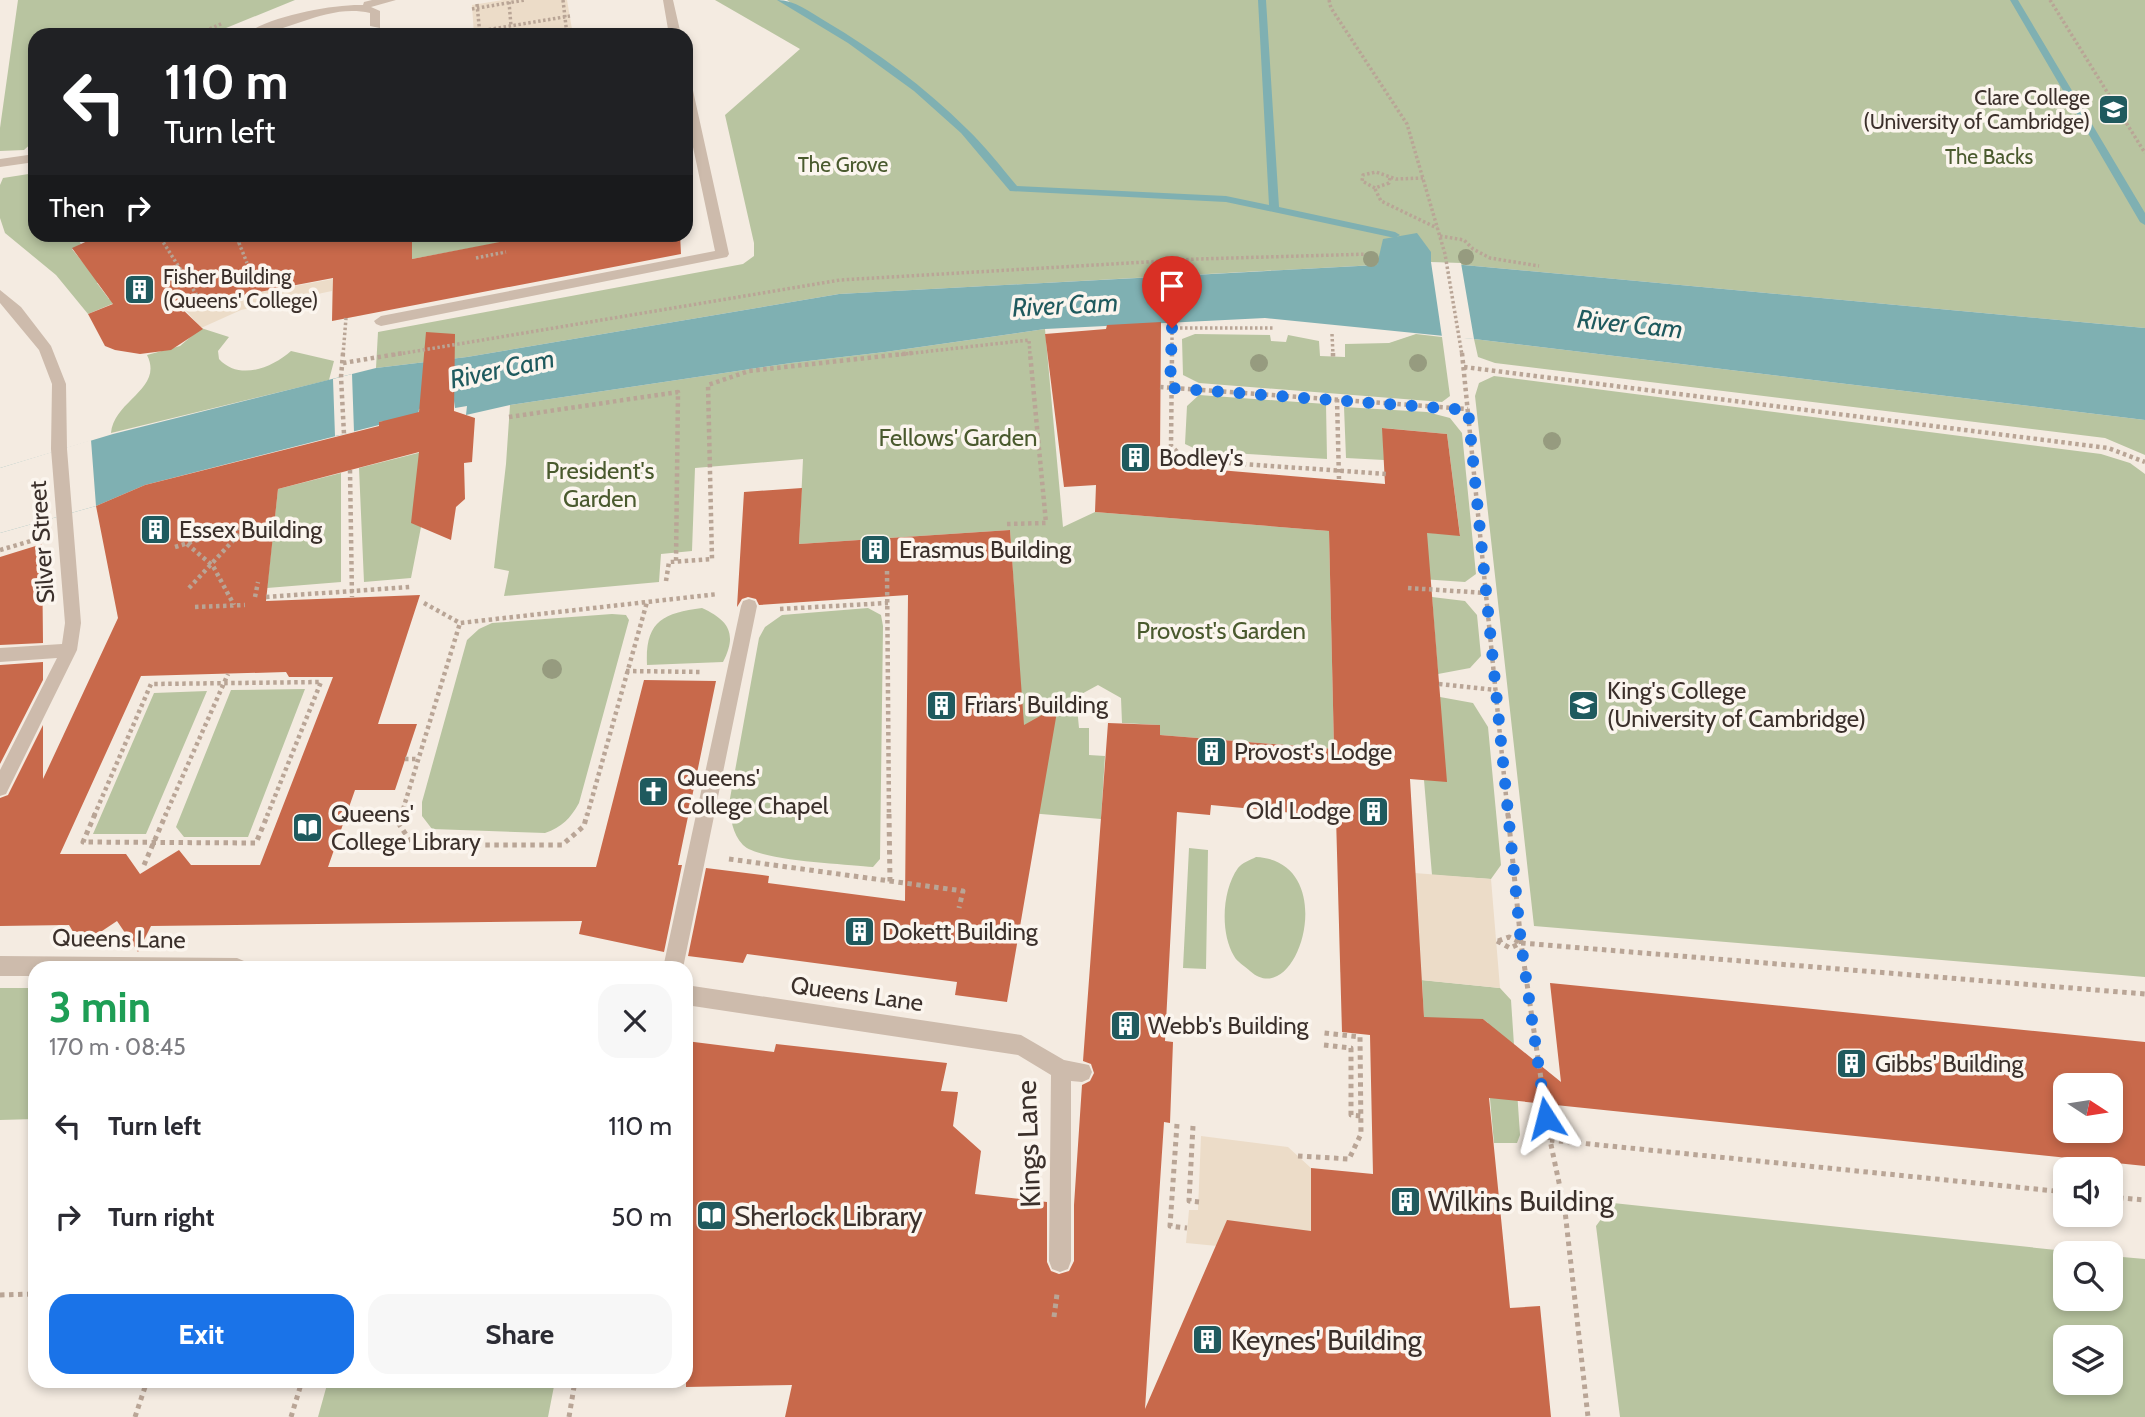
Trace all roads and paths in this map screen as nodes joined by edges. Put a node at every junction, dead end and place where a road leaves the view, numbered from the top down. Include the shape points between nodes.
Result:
1 (391, 0) edge
2 (525, 0) edge
3 (562, 0) edge
4 (667, 0) edge
5 (1329, 0) edge
6 (2050, 0) edge
7 (509, 2) junction
8 (368, 4) junction
9 (478, 6) junction
10 (472, 9) dead end
11 (570, 16) dead end
12 (565, 17) junction
13 (376, 26) dead end
14 (511, 26) junction
15 (267, 28) edge
16 (480, 28) edge
17 (502, 28) edge
18 (566, 28) edge
19 (673, 28) edge
20 (693, 119) edge
21 (2145, 153) edge
22 (28, 159) edge
23 (0, 163) edge
24 (1390, 178) junction
25 (1423, 178) junction
26 (1375, 188) junction
27 (1438, 228) junction
28 (1440, 236) junction
29 (163, 242) edge
30 (240, 242) edge
31 (506, 252) dead end
32 (1371, 254) dead end
33 (476, 258) dead end
34 (247, 263) dead end
35 (1539, 265) dead end
36 (0, 295) edge
37 (181, 305) dead end
38 (346, 318) dead end
39 (381, 321) dead end
40 (1274, 328) dead end
41 (1332, 334) dead end
42 (1333, 357) dead end
43 (343, 363) junction
44 (1464, 367) junction
45 (1160, 387) dead end
46 (1170, 388) junction
47 (1337, 399) junction
48 (1468, 410) junction
49 (509, 417) dead end
50 (344, 434) dead end
51 (1186, 460) junction
52 (1173, 461) dead end
53 (2145, 462) edge
54 (350, 470) dead end
55 (1338, 471) junction
56 (1386, 474) dead end
57 (1339, 479) dead end
58 (256, 517) dead end
59 (1007, 524) dead end
60 (249, 525) junction
61 (35, 540) dead end
62 (187, 544) junction
63 (175, 547) dead end
64 (0, 550) edge
65 (676, 562) junction
66 (212, 566) junction
67 (887, 571) dead end
68 (666, 581) dead end
69 (258, 582) dead end
70 (410, 587) dead end
71 (189, 588) dead end
72 (1408, 588) dead end
73 (1486, 593) junction
74 (353, 595) junction
75 (256, 597) dead end
76 (265, 597) dead end
77 (647, 602) junction
78 (424, 603) dead end
79 (888, 603) junction
80 (234, 605) junction
81 (245, 605) dead end
82 (195, 607) dead end
83 (748, 608) junction
84 (460, 623) junction
85 (69, 650) junction
86 (0, 654) edge
87 (626, 671) junction
88 (735, 672) junction
89 (228, 674) dead end
90 (224, 684) junction
91 (1439, 684) dead end
92 (1496, 690) junction
93 (419, 759) junction
94 (405, 760) dead end
95 (0, 788) edge
96 (154, 841) junction
97 (697, 854) junction
98 (144, 865) dead end
99 (890, 883) junction
100 (958, 908) dead end
101 (1521, 943) junction
102 (674, 961) edge
103 (0, 966) edge
104 (28, 966) edge
105 (2145, 994) edge
106 (693, 996) edge
107 (1324, 1034) dead end
108 (1021, 1045) joint
109 (1324, 1045) dead end
110 (1361, 1116) junction
111 (1177, 1124) dead end
112 (1193, 1126) dead end
113 (1550, 1140) junction
114 (1298, 1156) dead end
115 (2053, 1191) edge
116 (2123, 1198) edge
117 (2145, 1200) edge
118 (1199, 1202) dead end
119 (1187, 1228) dead end
120 (1060, 1261) dead end
121 (28, 1294) edge
122 (0, 1295) edge
123 (145, 1388) edge
124 (300, 1388) edge
125 (574, 1388) edge
126 (135, 1417) edge
127 (291, 1417) edge
128 (569, 1417) edge
129 (1588, 1417) edge

1 - 8 street
2 - 7 path
3 - 12 path
4 - 19 street
5 - 25 path via 1407,124
6 - 21 path
7 - 9 path
7 - 14 path
8 - 13 street via 375,11
8 - 15 street via 347,0 320,5
9 - 10 path
9 - 16 path
11 - 12 path
12 - 14 path
12 - 18 path
14 - 17 path
20 - 39 street via 722,254
22 - 23 street
24 - 25 path
24 - 26 path via 1389,183
24 - 26 path via 1381,172 1363,175 1362,181
25 - 27 path
26 - 27 path via 1381,201
27 - 28 path
28 - 35 path via 1464,240 1490,258
28 - 44 path
29 - 37 path via 198,297
30 - 34 path
31 - 33 path
32 - 43 path via 1197,259 840,281
36 - 85 street, Silver Street via 46,349 59,384 73,623
38 - 43 path
40 - 46 path via 1172,328
41 - 42 path
43 - 50 path
44 - 48 path
44 - 53 path via 2108,448
45 - 46 path
46 - 47 path
46 - 51 path via 1171,446
47 - 48 path
47 - 55 path
48 - 73 path
49 - 65 path via 678,392
51 - 52 path
51 - 55 path
54 - 74 path
55 - 56 path
55 - 57 path
58 - 60 path
59 - 65 path via 1046,523 1029,340 749,371 708,385 712,559
60 - 62 path
60 - 66 path
61 - 64 path
62 - 63 path
62 - 66 path
65 - 68 path via 669,562
66 - 71 path
66 - 80 path
67 - 79 path
69 - 75 path
70 - 74 path
72 - 73 path
73 - 92 path
74 - 76 path
77 - 83 path via 718,594 733,612
77 - 84 path
77 - 87 path
78 - 84 path
79 - 83 path
79 - 99 path
80 - 81 path
80 - 82 path
83 - 88 street
84 - 93 path
85 - 86 street
85 - 95 street, Silver Street
87 - 88 path
87 - 93 path via 584,826 562,845 413,845 399,824
88 - 97 street
89 - 90 path
90 - 96 path
90 - 96 path via 151,684 83,842
90 - 96 path via 321,682 256,843
91 - 92 path
92 - 101 path
93 - 94 path
96 - 98 path
97 - 99 path
97 - 102 street
99 - 100 path via 963,891
101 - 105 path
101 - 113 path
103 - 104 street, Queens Lane
106 - 108 street, Queens Lane
107 - 110 path via 1360,1037
108 - 120 street, Kings Lane via 1072,1071
109 - 110 path via 1351,1048 1351,1115
110 - 114 path via 1361,1134 1349,1159
111 - 119 path via 1170,1226
112 - 118 path via 1189,1201
113 - 115 path
113 - 129 path via 1565,1212
116 - 117 path
121 - 122 path
123 - 126 path
124 - 127 path
125 - 128 path

